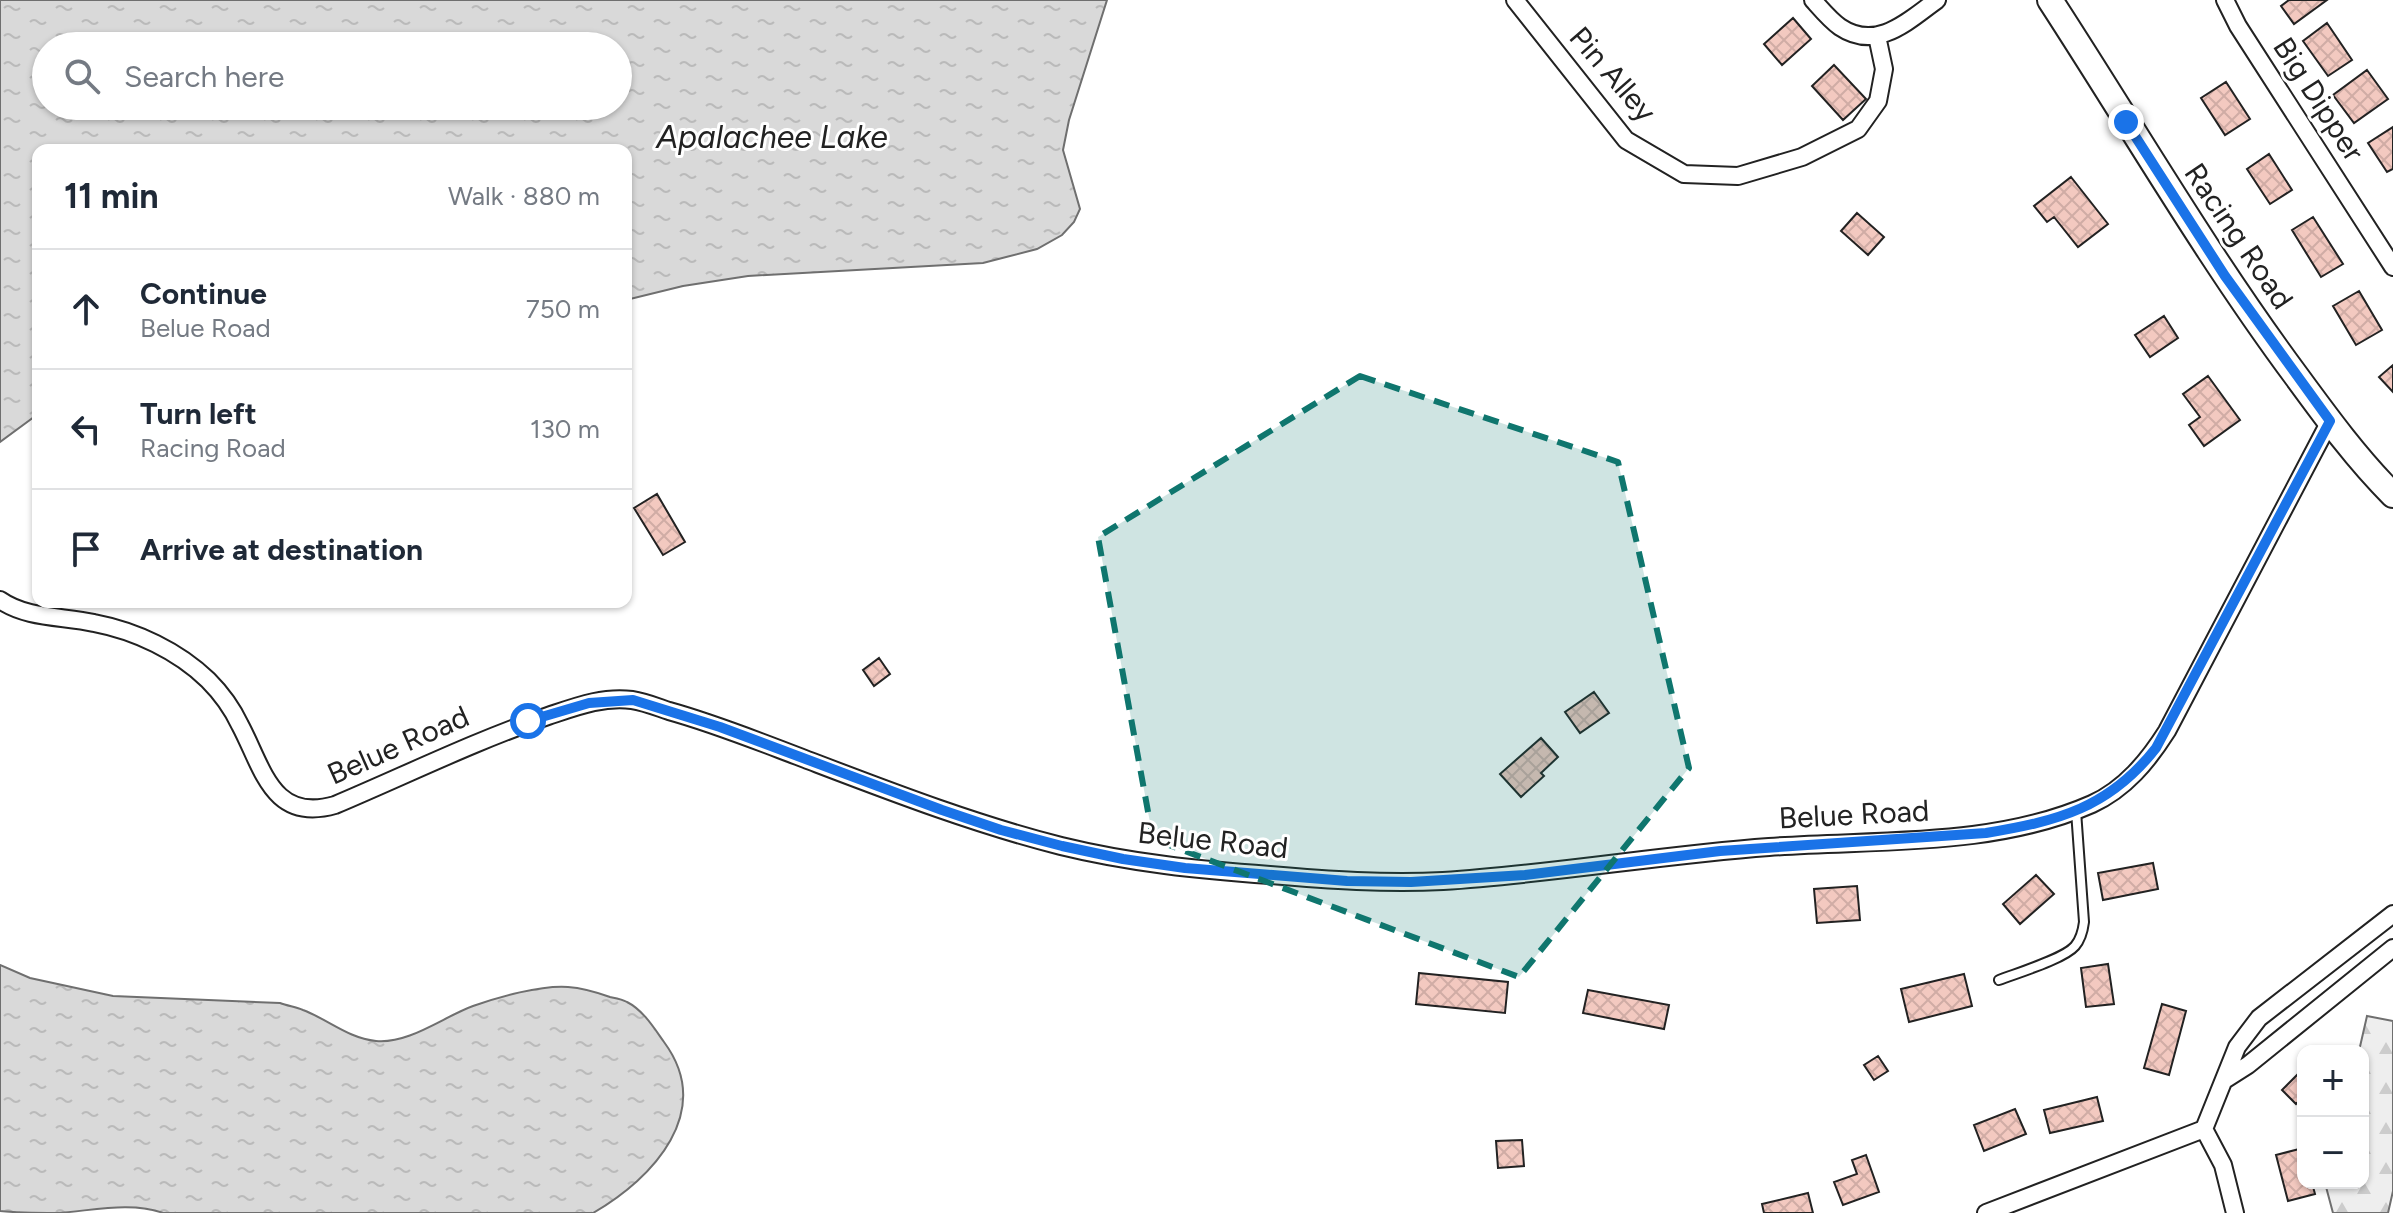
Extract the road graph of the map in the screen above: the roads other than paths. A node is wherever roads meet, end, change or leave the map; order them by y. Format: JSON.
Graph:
{"nodes":[{"id":1,"x":1515,"y":0,"type":"edge"},
{"id":2,"x":1813,"y":0,"type":"edge"},
{"id":3,"x":1937,"y":0,"type":"edge"},
{"id":4,"x":2050,"y":0,"type":"edge"},
{"id":5,"x":2225,"y":0,"type":"edge"},
{"id":6,"x":1877,"y":36,"type":"junction"},
{"id":7,"x":2393,"y":267,"type":"edge"},
{"id":8,"x":2330,"y":421,"type":"junction"},
{"id":9,"x":2393,"y":495,"type":"edge"},
{"id":10,"x":0,"y":600,"type":"edge"},
{"id":11,"x":2076,"y":810,"type":"junction"},
{"id":12,"x":2393,"y":914,"type":"edge"},
{"id":13,"x":2393,"y":948,"type":"edge"},
{"id":14,"x":1999,"y":980,"type":"dead end"},
{"id":15,"x":2226,"y":1079,"type":"junction"},
{"id":16,"x":2204,"y":1129,"type":"junction"},
{"id":17,"x":1986,"y":1213,"type":"edge"},
{"id":18,"x":2235,"y":1213,"type":"edge"}],
"edges":[{"from":1,"to":6,"type":"street","name":"Pin Alley"},
{"from":2,"to":6,"type":"street"},
{"from":3,"to":6,"type":"street"},
{"from":4,"to":8,"type":"street","name":"Racing Road"},
{"from":5,"to":7,"type":"street","name":"Big Dipper"},
{"from":8,"to":9,"type":"street","name":"Racing Road"},
{"from":8,"to":11,"type":"street","name":"Belue Road"},
{"from":10,"to":11,"type":"street","name":"Belue Road"},
{"from":11,"to":14,"type":"lane"},
{"from":12,"to":15,"type":"street"},
{"from":13,"to":15,"type":"street"},
{"from":15,"to":16,"type":"street"},
{"from":16,"to":17,"type":"street"},
{"from":16,"to":18,"type":"street"}]}
